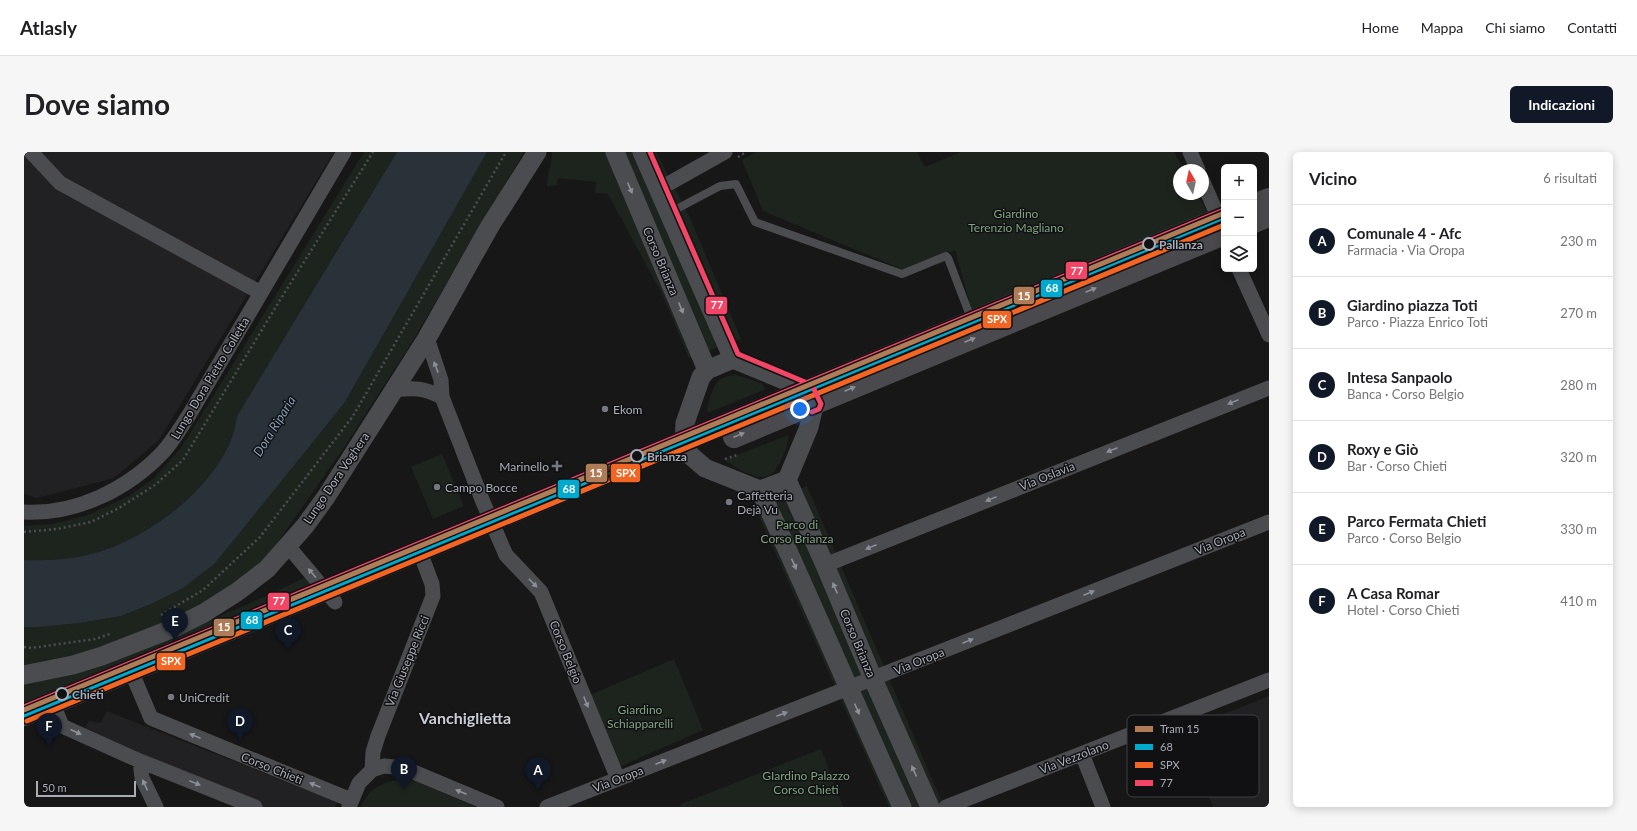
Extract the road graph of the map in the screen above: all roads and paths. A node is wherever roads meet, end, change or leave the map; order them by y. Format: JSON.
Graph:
{"nodes":[{"id":1,"x":31,"y":152,"type":"edge"},
{"id":2,"x":344,"y":152,"type":"edge"},
{"id":3,"x":506,"y":152,"type":"edge"},
{"id":4,"x":537,"y":152,"type":"edge"},
{"id":5,"x":615,"y":152,"type":"edge"},
{"id":6,"x":642,"y":152,"type":"edge"},
{"id":7,"x":725,"y":152,"type":"edge"},
{"id":8,"x":1190,"y":152,"type":"edge"},
{"id":9,"x":1195,"y":164,"type":"edge"},
{"id":10,"x":659,"y":189,"type":"junction"},
{"id":11,"x":1209,"y":196,"type":"edge"},
{"id":12,"x":1269,"y":199,"type":"edge"},
{"id":13,"x":1257,"y":204,"type":"edge"},
{"id":14,"x":669,"y":213,"type":"junction"},
{"id":15,"x":1269,"y":216,"type":"edge"},
{"id":16,"x":1257,"y":221,"type":"edge"},
{"id":17,"x":1221,"y":223,"type":"edge"},
{"id":18,"x":1221,"y":229,"type":"edge"},
{"id":19,"x":1221,"y":229,"type":"edge"},
{"id":20,"x":1240,"y":272,"type":"edge"},
{"id":21,"x":261,"y":293,"type":"junction"},
{"id":22,"x":972,"y":321,"type":"junction"},
{"id":23,"x":1269,"y":335,"type":"edge"},
{"id":24,"x":427,"y":338,"type":"junction"},
{"id":25,"x":733,"y":359,"type":"junction"},
{"id":26,"x":707,"y":370,"type":"junction"},
{"id":27,"x":1269,"y":388,"type":"edge"},
{"id":28,"x":392,"y":390,"type":"junction"},
{"id":29,"x":442,"y":397,"type":"junction"},
{"id":30,"x":811,"y":397,"type":"junction"},
{"id":31,"x":687,"y":449,"type":"junction"},
{"id":32,"x":787,"y":480,"type":"junction"},
{"id":33,"x":760,"y":490,"type":"junction"},
{"id":34,"x":24,"y":512,"type":"edge"},
{"id":35,"x":1269,"y":522,"type":"edge"},
{"id":36,"x":494,"y":528,"type":"junction"},
{"id":37,"x":288,"y":546,"type":"junction"},
{"id":38,"x":422,"y":558,"type":"junction"},
{"id":39,"x":825,"y":565,"type":"junction"},
{"id":40,"x":330,"y":596,"type":"junction"},
{"id":41,"x":160,"y":615,"type":"dead end"},
{"id":42,"x":117,"y":632,"type":"dead end"},
{"id":43,"x":24,"y":647,"type":"edge"},
{"id":44,"x":24,"y":675,"type":"edge"},
{"id":45,"x":134,"y":677,"type":"junction"},
{"id":46,"x":873,"y":679,"type":"junction"},
{"id":47,"x":1269,"y":680,"type":"edge"},
{"id":48,"x":848,"y":689,"type":"junction"},
{"id":49,"x":56,"y":710,"type":"junction"},
{"id":50,"x":24,"y":715,"type":"edge"},
{"id":51,"x":1181,"y":715,"type":"edge"},
{"id":52,"x":24,"y":731,"type":"edge"},
{"id":53,"x":1127,"y":736,"type":"edge"},
{"id":54,"x":1082,"y":754,"type":"junction"},
{"id":55,"x":140,"y":761,"type":"junction"},
{"id":56,"x":372,"y":770,"type":"junction"},
{"id":57,"x":618,"y":779,"type":"junction"},
{"id":58,"x":350,"y":804,"type":"edge"},
{"id":59,"x":156,"y":807,"type":"edge"},
{"id":60,"x":255,"y":807,"type":"edge"},
{"id":61,"x":497,"y":807,"type":"edge"},
{"id":62,"x":547,"y":807,"type":"edge"},
{"id":63,"x":902,"y":807,"type":"edge"},
{"id":64,"x":930,"y":807,"type":"edge"},
{"id":65,"x":946,"y":807,"type":"edge"},
{"id":66,"x":1103,"y":807,"type":"edge"}],
"edges":[{"from":1,"to":21,"type":"street"},
{"from":2,"to":21,"type":"street","name":"Lungo Dora Pietro Colletta"},
{"from":3,"to":41,"type":"path"},
{"from":4,"to":24,"type":"street","name":"Lungo Dora Voghera"},
{"from":5,"to":26,"type":"street","name":"Corso Brianza","one_way":true},
{"from":6,"to":10,"type":"street"},
{"from":7,"to":10,"type":"street"},
{"from":8,"to":9,"type":"street"},
{"from":10,"to":14,"type":"street"},
{"from":11,"to":17,"type":"street"},
{"from":12,"to":13,"type":"main road"},
{"from":14,"to":22,"type":"lane"},
{"from":14,"to":25,"type":"street"},
{"from":15,"to":16,"type":"main road"},
{"from":18,"to":22,"type":"main road"},
{"from":30,"to":19,"type":"main road","one_way":true},
{"from":20,"to":23,"type":"street"},
{"from":21,"to":34,"type":"street","name":"Lungo Dora Pietro Colletta"},
{"from":22,"to":30,"type":"main road"},
{"from":24,"to":28,"type":"street","name":"Lungo Dora Voghera"},
{"from":29,"to":24,"type":"street","name":"Corso Belgio","one_way":true},
{"from":25,"to":26,"type":"street"},
{"from":25,"to":30,"type":"street"},
{"from":26,"to":31,"type":"street"},
{"from":27,"to":39,"type":"street","name":"Via Oslavia","one_way":true},
{"from":28,"to":29,"type":"street"},
{"from":28,"to":37,"type":"street","name":"Lungo Dora Voghera"},
{"from":29,"to":36,"type":"street","name":"Corso Belgio"},
{"from":30,"to":31,"type":"main road"},
{"from":30,"to":32,"type":"street"},
{"from":31,"to":33,"type":"street"},
{"from":31,"to":36,"type":"main road"},
{"from":32,"to":33,"type":"street"},
{"from":32,"to":39,"type":"street","name":"Corso Brianza"},
{"from":33,"to":48,"type":"street","one_way":true},
{"from":46,"to":35,"type":"street","name":"Via Oropa","one_way":true},
{"from":36,"to":38,"type":"main road"},
{"from":36,"to":57,"type":"street","name":"Corso Belgio","one_way":true},
{"from":40,"to":37,"type":"street","one_way":true},
{"from":37,"to":44,"type":"street","name":"Lungo Dora Voghera"},
{"from":38,"to":40,"type":"main road"},
{"from":38,"to":56,"type":"street","name":"Via Giuseppe Ricci"},
{"from":46,"to":39,"type":"street","name":"Corso Brianza","one_way":true},
{"from":40,"to":45,"type":"main road"},
{"from":42,"to":43,"type":"path"},
{"from":45,"to":49,"type":"main road"},
{"from":58,"to":45,"type":"street","name":"Corso Chieti","one_way":true},
{"from":46,"to":48,"type":"street","name":"Via Oropa"},
{"from":64,"to":46,"type":"street","name":"Corso Brianza","one_way":true},
{"from":47,"to":51,"type":"street","name":"Via Vezzolano"},
{"from":57,"to":48,"type":"street","name":"Via Oropa","one_way":true},
{"from":48,"to":63,"type":"street","one_way":true},
{"from":49,"to":50,"type":"main road"},
{"from":49,"to":52,"type":"main road"},
{"from":49,"to":55,"type":"street","one_way":true},
{"from":53,"to":54,"type":"street","name":"Via Vezzolano"},
{"from":54,"to":65,"type":"street","name":"Via Vezzolano"},
{"from":54,"to":66,"type":"street"},
{"from":59,"to":55,"type":"street","one_way":true},
{"from":55,"to":60,"type":"street","one_way":true},
{"from":56,"to":58,"type":"street"},
{"from":61,"to":56,"type":"street","one_way":true},
{"from":57,"to":62,"type":"street","name":"Via Oropa"}]}
